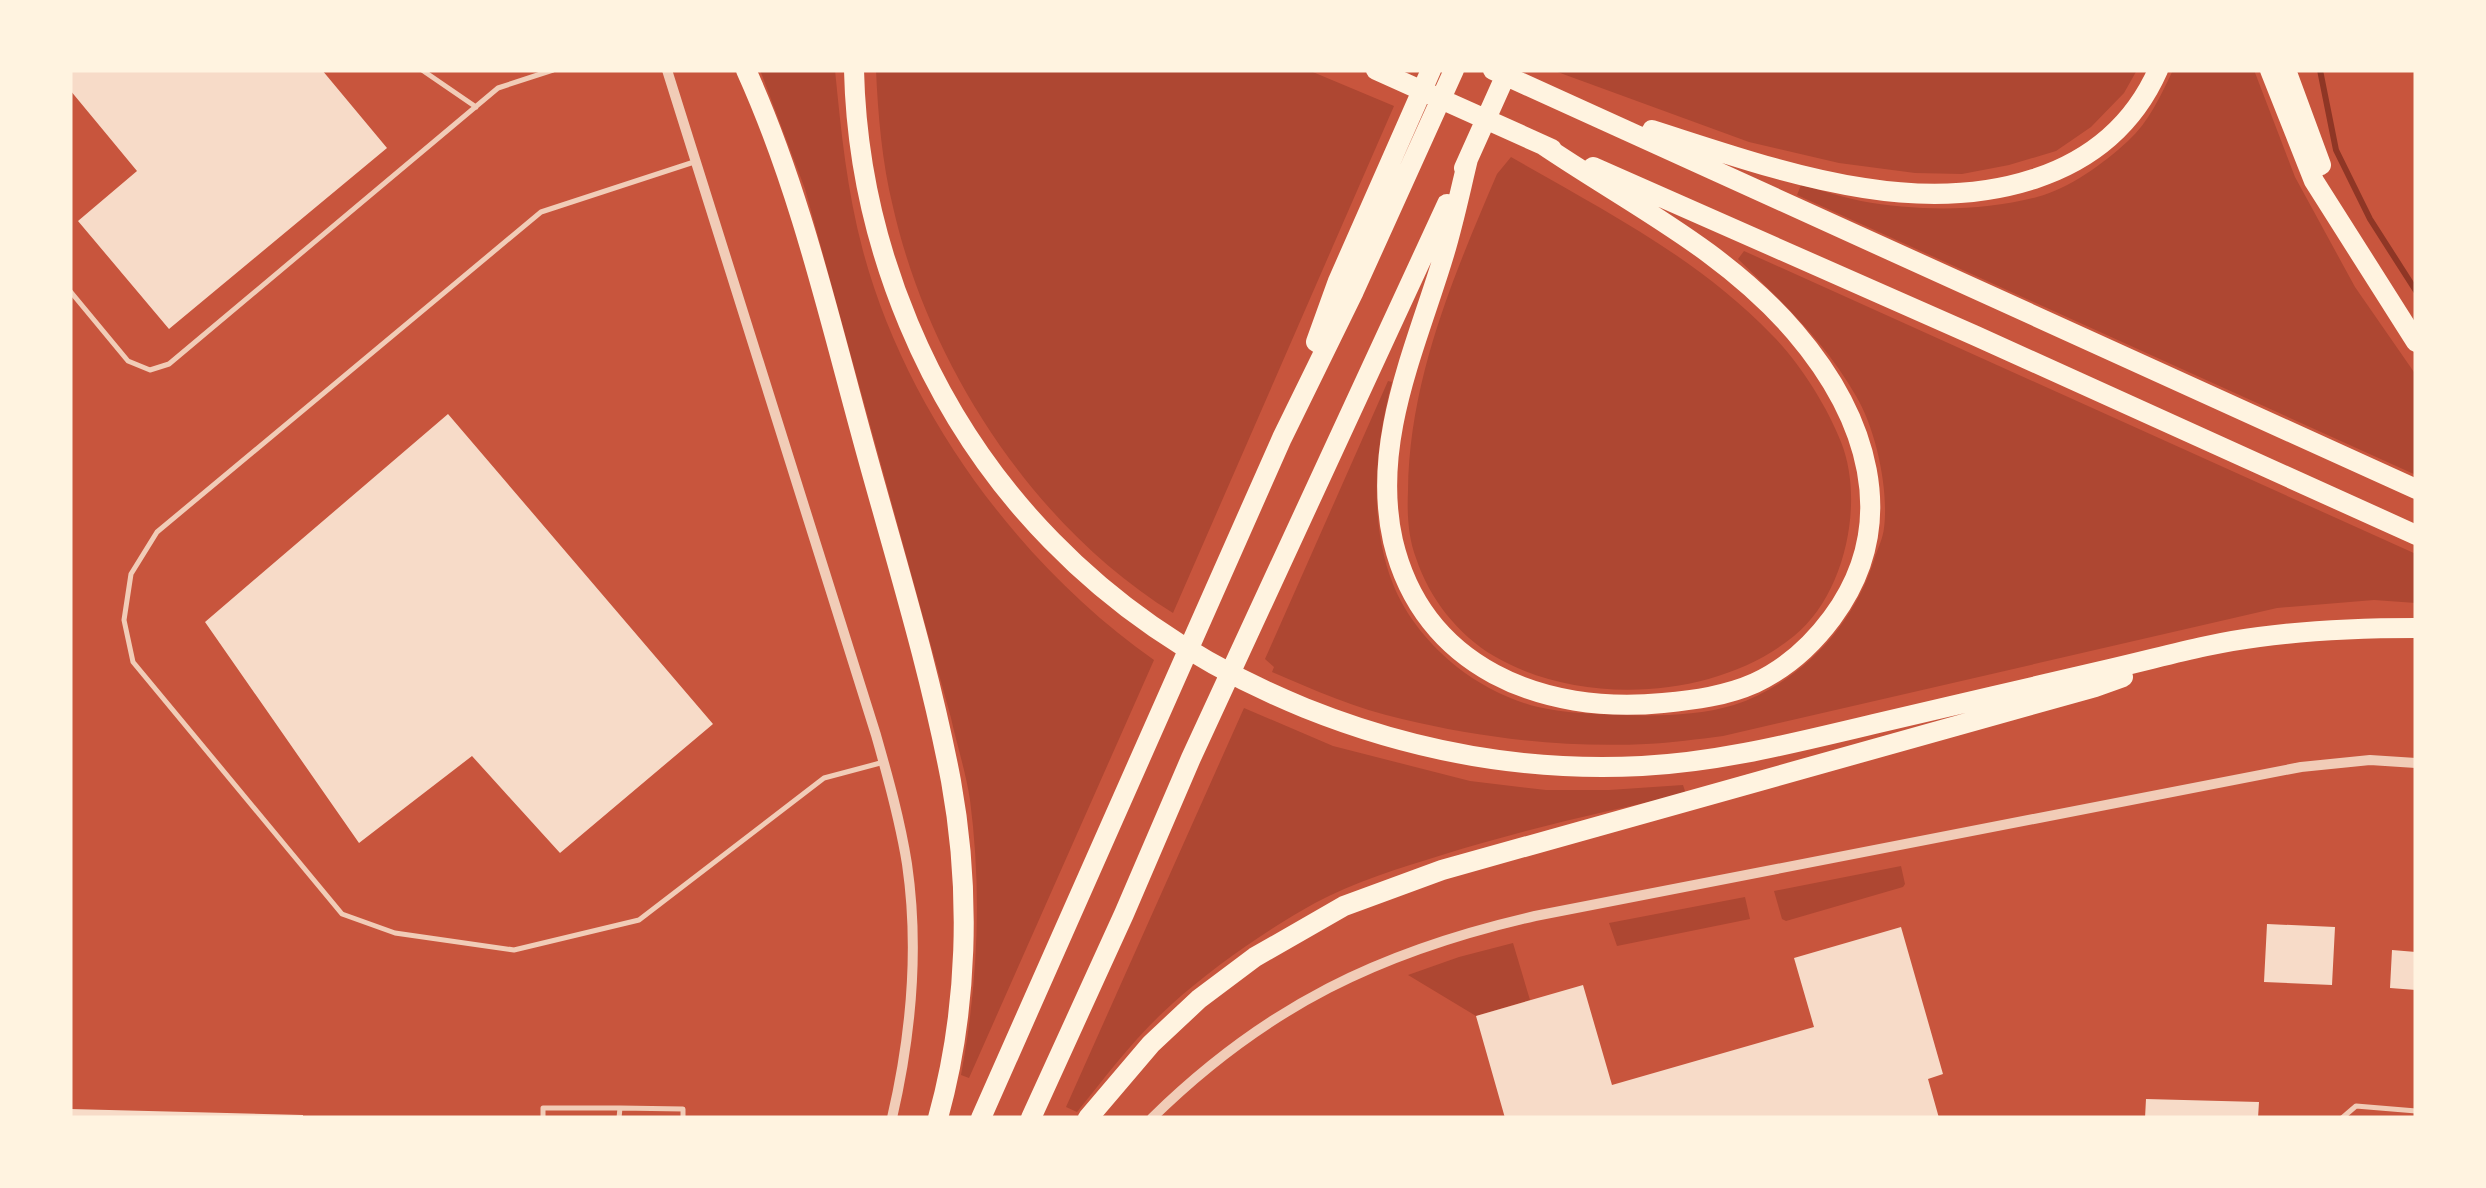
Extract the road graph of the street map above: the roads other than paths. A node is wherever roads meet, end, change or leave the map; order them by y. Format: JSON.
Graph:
{"nodes":[{"id":1,"x":422,"y":70,"type":"edge"},
{"id":2,"x":553,"y":70,"type":"edge"},
{"id":3,"x":667,"y":70,"type":"edge"},
{"id":4,"x":746,"y":70,"type":"edge"},
{"id":5,"x":854,"y":70,"type":"edge"},
{"id":6,"x":1376,"y":70,"type":"edge"},
{"id":7,"x":1431,"y":70,"type":"edge"},
{"id":8,"x":1454,"y":70,"type":"edge"},
{"id":9,"x":1493,"y":70,"type":"edge"},
{"id":10,"x":1508,"y":70,"type":"edge"},
{"id":11,"x":2158,"y":70,"type":"edge"},
{"id":12,"x":2270,"y":70,"type":"edge"},
{"id":13,"x":2286,"y":70,"type":"edge"},
{"id":14,"x":1559,"y":100,"type":"junction"},
{"id":15,"x":476,"y":107,"type":"junction"},
{"id":16,"x":1418,"y":124,"type":"junction"},
{"id":17,"x":1543,"y":145,"type":"junction"},
{"id":18,"x":1471,"y":152,"type":"junction"},
{"id":19,"x":697,"y":161,"type":"junction"},
{"id":20,"x":2360,"y":254,"type":"junction"},
{"id":21,"x":70,"y":292,"type":"edge"},
{"id":22,"x":2416,"y":342,"type":"edge"},
{"id":23,"x":2416,"y":489,"type":"edge"},
{"id":24,"x":2416,"y":535,"type":"edge"},
{"id":25,"x":2416,"y":628,"type":"edge"},
{"id":26,"x":2216,"y":644,"type":"junction"},
{"id":27,"x":884,"y":762,"type":"junction"},
{"id":28,"x":2416,"y":764,"type":"edge"},
{"id":29,"x":620,"y":1108,"type":"junction"},
{"id":30,"x":2416,"y":1111,"type":"edge"},
{"id":31,"x":543,"y":1118,"type":"edge"},
{"id":32,"x":619,"y":1118,"type":"edge"},
{"id":33,"x":682,"y":1118,"type":"edge"},
{"id":34,"x":892,"y":1118,"type":"edge"},
{"id":35,"x":938,"y":1118,"type":"edge"},
{"id":36,"x":981,"y":1118,"type":"edge"},
{"id":37,"x":1032,"y":1118,"type":"edge"},
{"id":38,"x":1088,"y":1118,"type":"edge"},
{"id":39,"x":1152,"y":1118,"type":"edge"},
{"id":40,"x":2342,"y":1118,"type":"edge"}],
"edges":[{"from":1,"to":15,"type":"lane"},
{"from":2,"to":15,"type":"lane"},
{"from":3,"to":19,"type":"street"},
{"from":4,"to":35,"type":"highway"},
{"from":5,"to":26,"type":"highway"},
{"from":6,"to":17,"type":"highway"},
{"from":7,"to":16,"type":"highway"},
{"from":8,"to":16,"type":"highway"},
{"from":9,"to":14,"type":"highway"},
{"from":10,"to":18,"type":"highway"},
{"from":11,"to":14,"type":"highway"},
{"from":12,"to":20,"type":"highway"},
{"from":13,"to":20,"type":"highway"},
{"from":14,"to":23,"type":"highway"},
{"from":15,"to":21,"type":"lane"},
{"from":16,"to":36,"type":"highway"},
{"from":17,"to":18,"type":"highway"},
{"from":17,"to":24,"type":"highway"},
{"from":18,"to":37,"type":"highway"},
{"from":19,"to":27,"type":"street"},
{"from":19,"to":27,"type":"lane"},
{"from":20,"to":22,"type":"highway"},
{"from":25,"to":26,"type":"highway"},
{"from":26,"to":38,"type":"highway"},
{"from":27,"to":34,"type":"street"},
{"from":28,"to":39,"type":"street"},
{"from":29,"to":31,"type":"lane"},
{"from":29,"to":32,"type":"lane"},
{"from":29,"to":33,"type":"lane"},
{"from":30,"to":40,"type":"lane"}]}
